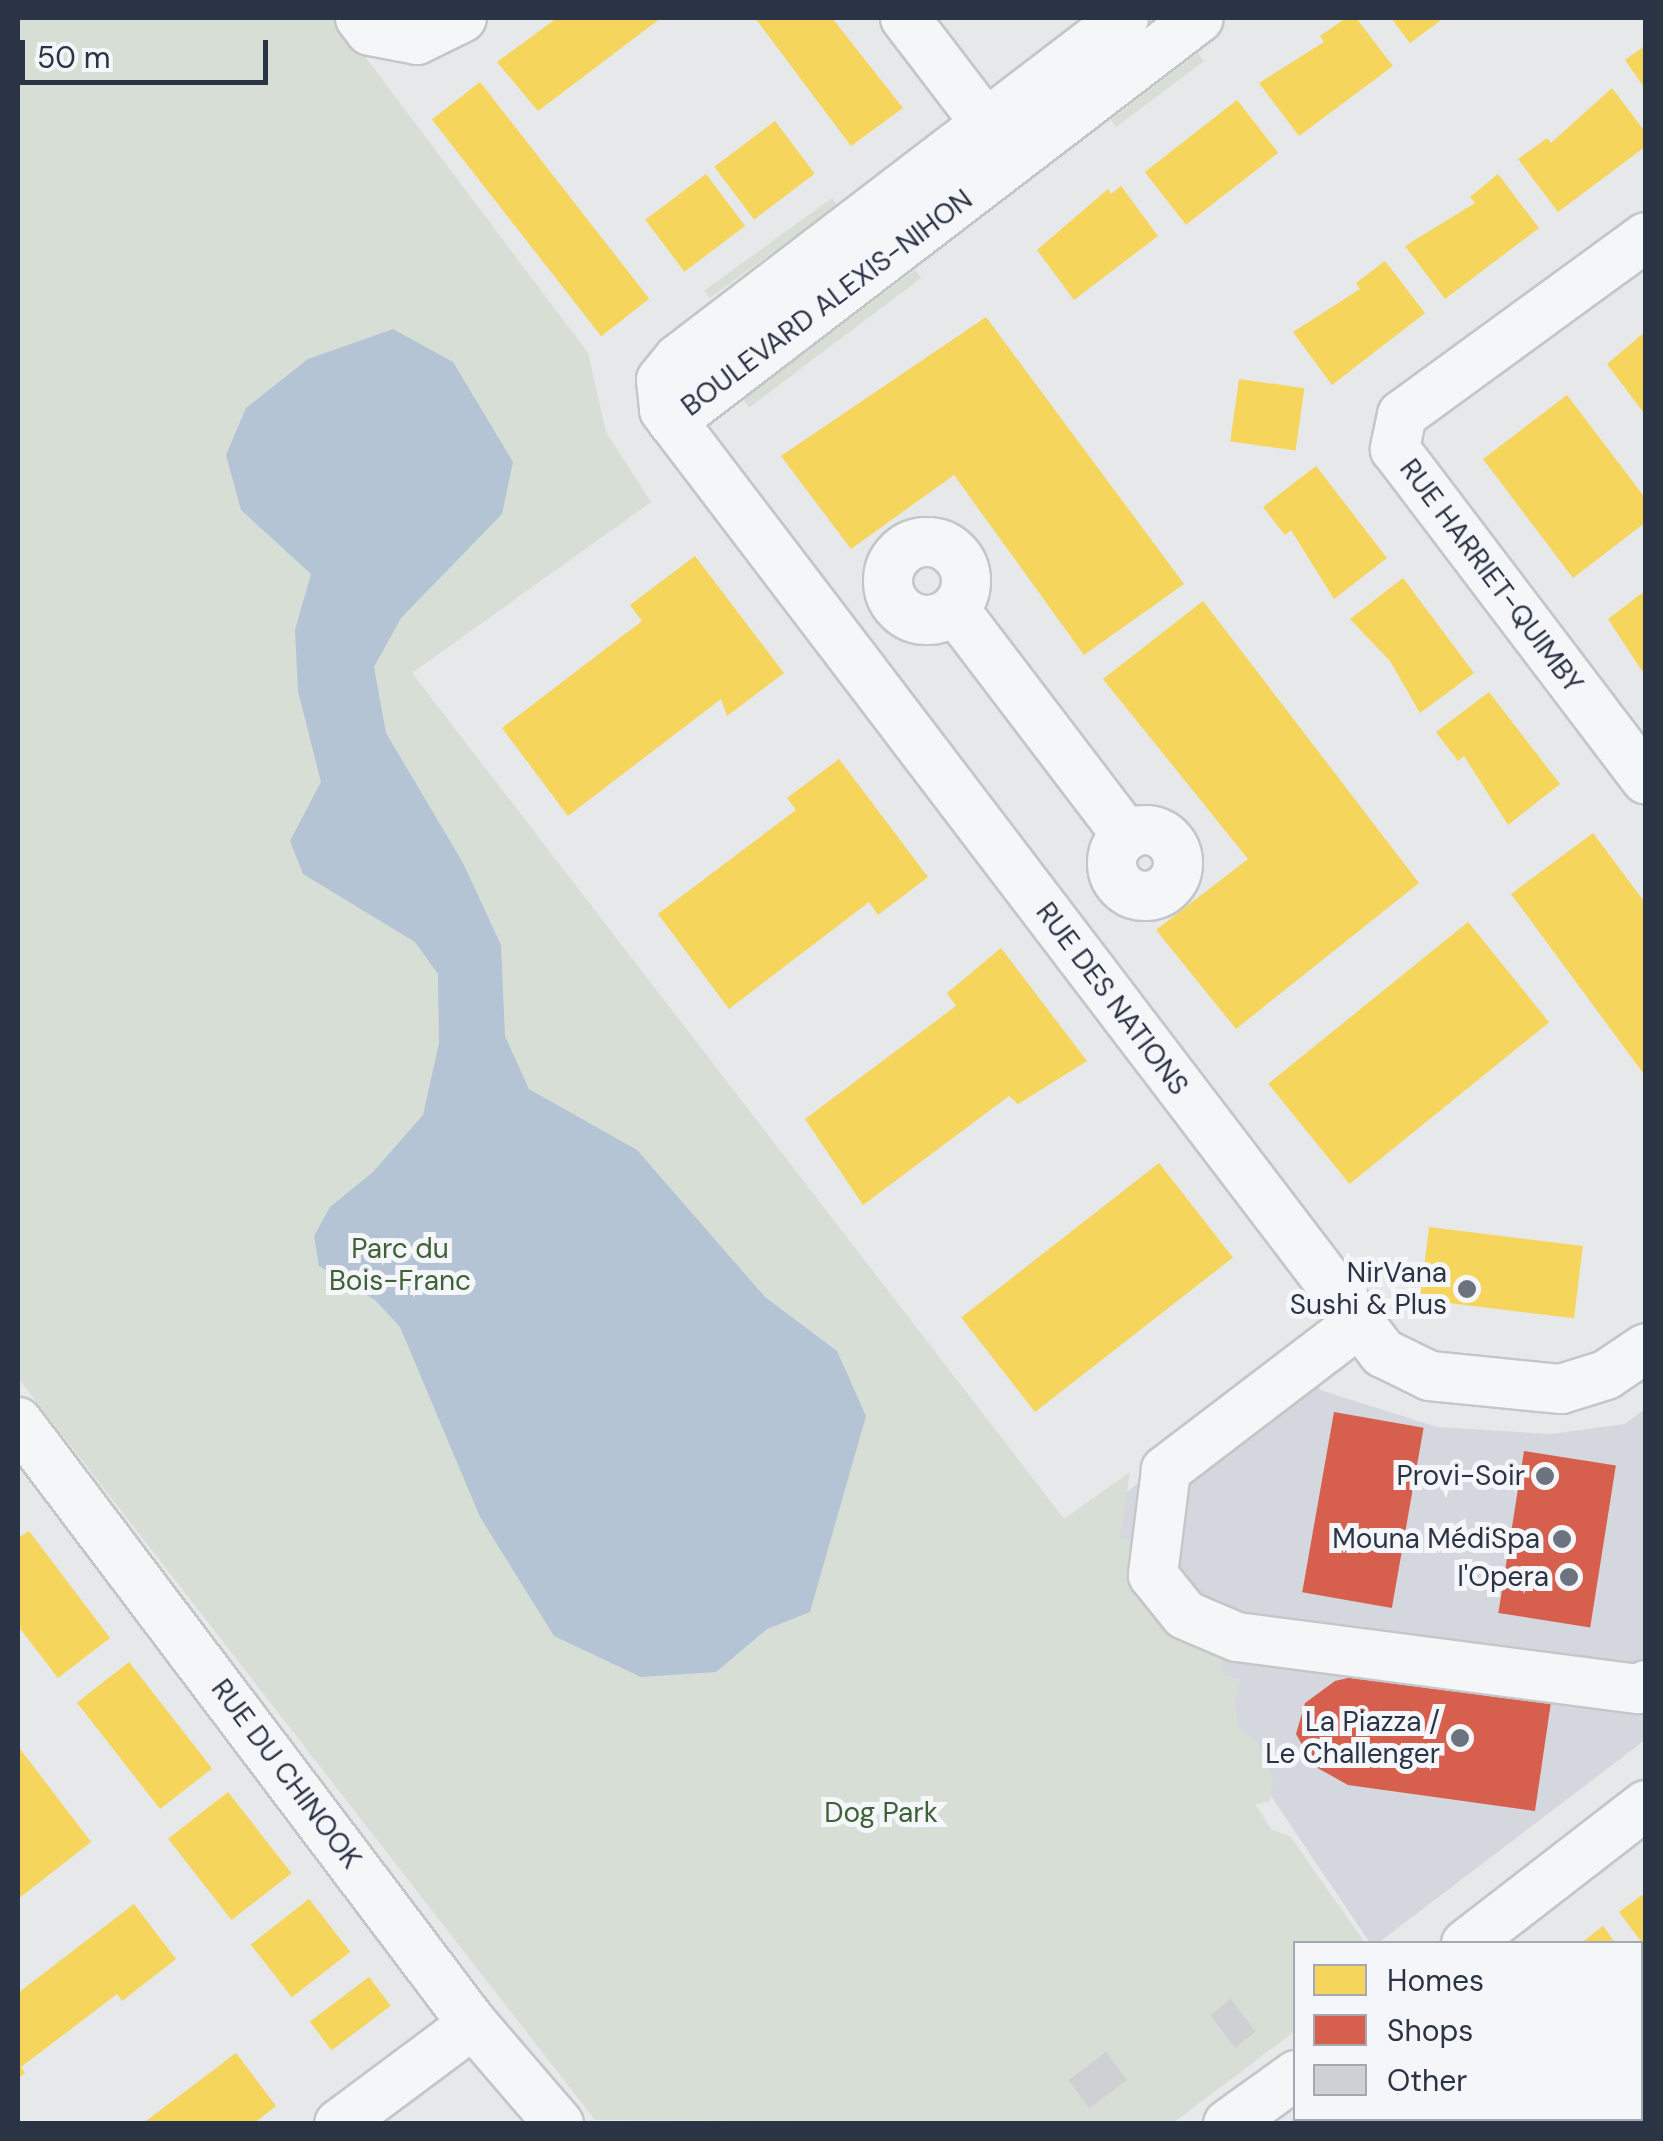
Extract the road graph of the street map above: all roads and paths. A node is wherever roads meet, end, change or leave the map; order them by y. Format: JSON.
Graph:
{"nodes":[{"id":1,"x":360,"y":18,"type":"edge"},
{"id":2,"x":462,"y":18,"type":"edge"},
{"id":3,"x":905,"y":18,"type":"edge"},
{"id":4,"x":1124,"y":18,"type":"edge"},
{"id":5,"x":1199,"y":18,"type":"edge"},
{"id":6,"x":1001,"y":142,"type":"junction"},
{"id":7,"x":1646,"y":237,"type":"edge"},
{"id":8,"x":672,"y":421,"type":"joint"},
{"id":9,"x":895,"y":604,"type":"junction"},
{"id":10,"x":955,"y":610,"type":"junction"},
{"id":11,"x":842,"y":645,"type":"junction"},
{"id":12,"x":1646,"y":780,"type":"edge"},
{"id":13,"x":1062,"y":934,"type":"junction"},
{"id":14,"x":1358,"y":1323,"type":"junction"},
{"id":15,"x":1639,"y":1366,"type":"edge"},
{"id":16,"x":18,"y":1422,"type":"edge"},
{"id":17,"x":1646,"y":1685,"type":"edge"},
{"id":18,"x":1646,"y":1805,"type":"edge"},
{"id":19,"x":1470,"y":1941,"type":"edge"},
{"id":20,"x":473,"y":2024,"type":"junction"},
{"id":21,"x":1293,"y":2077,"type":"edge"},
{"id":22,"x":339,"y":2124,"type":"edge"},
{"id":23,"x":559,"y":2124,"type":"edge"},
{"id":24,"x":1228,"y":2124,"type":"edge"}],
"edges":[{"from":1,"to":2,"type":"street"},
{"from":3,"to":6,"type":"street"},
{"from":4,"to":6,"type":"street","name":"BOULEVARD ALEXIS-NIHON"},
{"from":5,"to":6,"type":"street","name":"BOULEVARD ALEXIS-NIHON"},
{"from":6,"to":8,"type":"street","name":"BOULEVARD ALEXIS-NIHON"},
{"from":7,"to":12,"type":"street","name":"RUE HARRIET-QUIMBY"},
{"from":8,"to":11,"type":"street","name":"RUE DES NATIONS"},
{"from":9,"to":10,"type":"street"},
{"from":9,"to":10,"type":"street"},
{"from":9,"to":11,"type":"street"},
{"from":10,"to":13,"type":"street"},
{"from":11,"to":13,"type":"street","name":"RUE DES NATIONS"},
{"from":13,"to":14,"type":"street","name":"RUE DES NATIONS"},
{"from":14,"to":15,"type":"street","name":"RUE DES NATIONS"},
{"from":14,"to":17,"type":"street"},
{"from":16,"to":20,"type":"street","name":"RUE DU CHINOOK"},
{"from":18,"to":19,"type":"street"},
{"from":20,"to":22,"type":"street"},
{"from":20,"to":23,"type":"street","name":"RUE DU CHINOOK"},
{"from":21,"to":24,"type":"street"}]}
